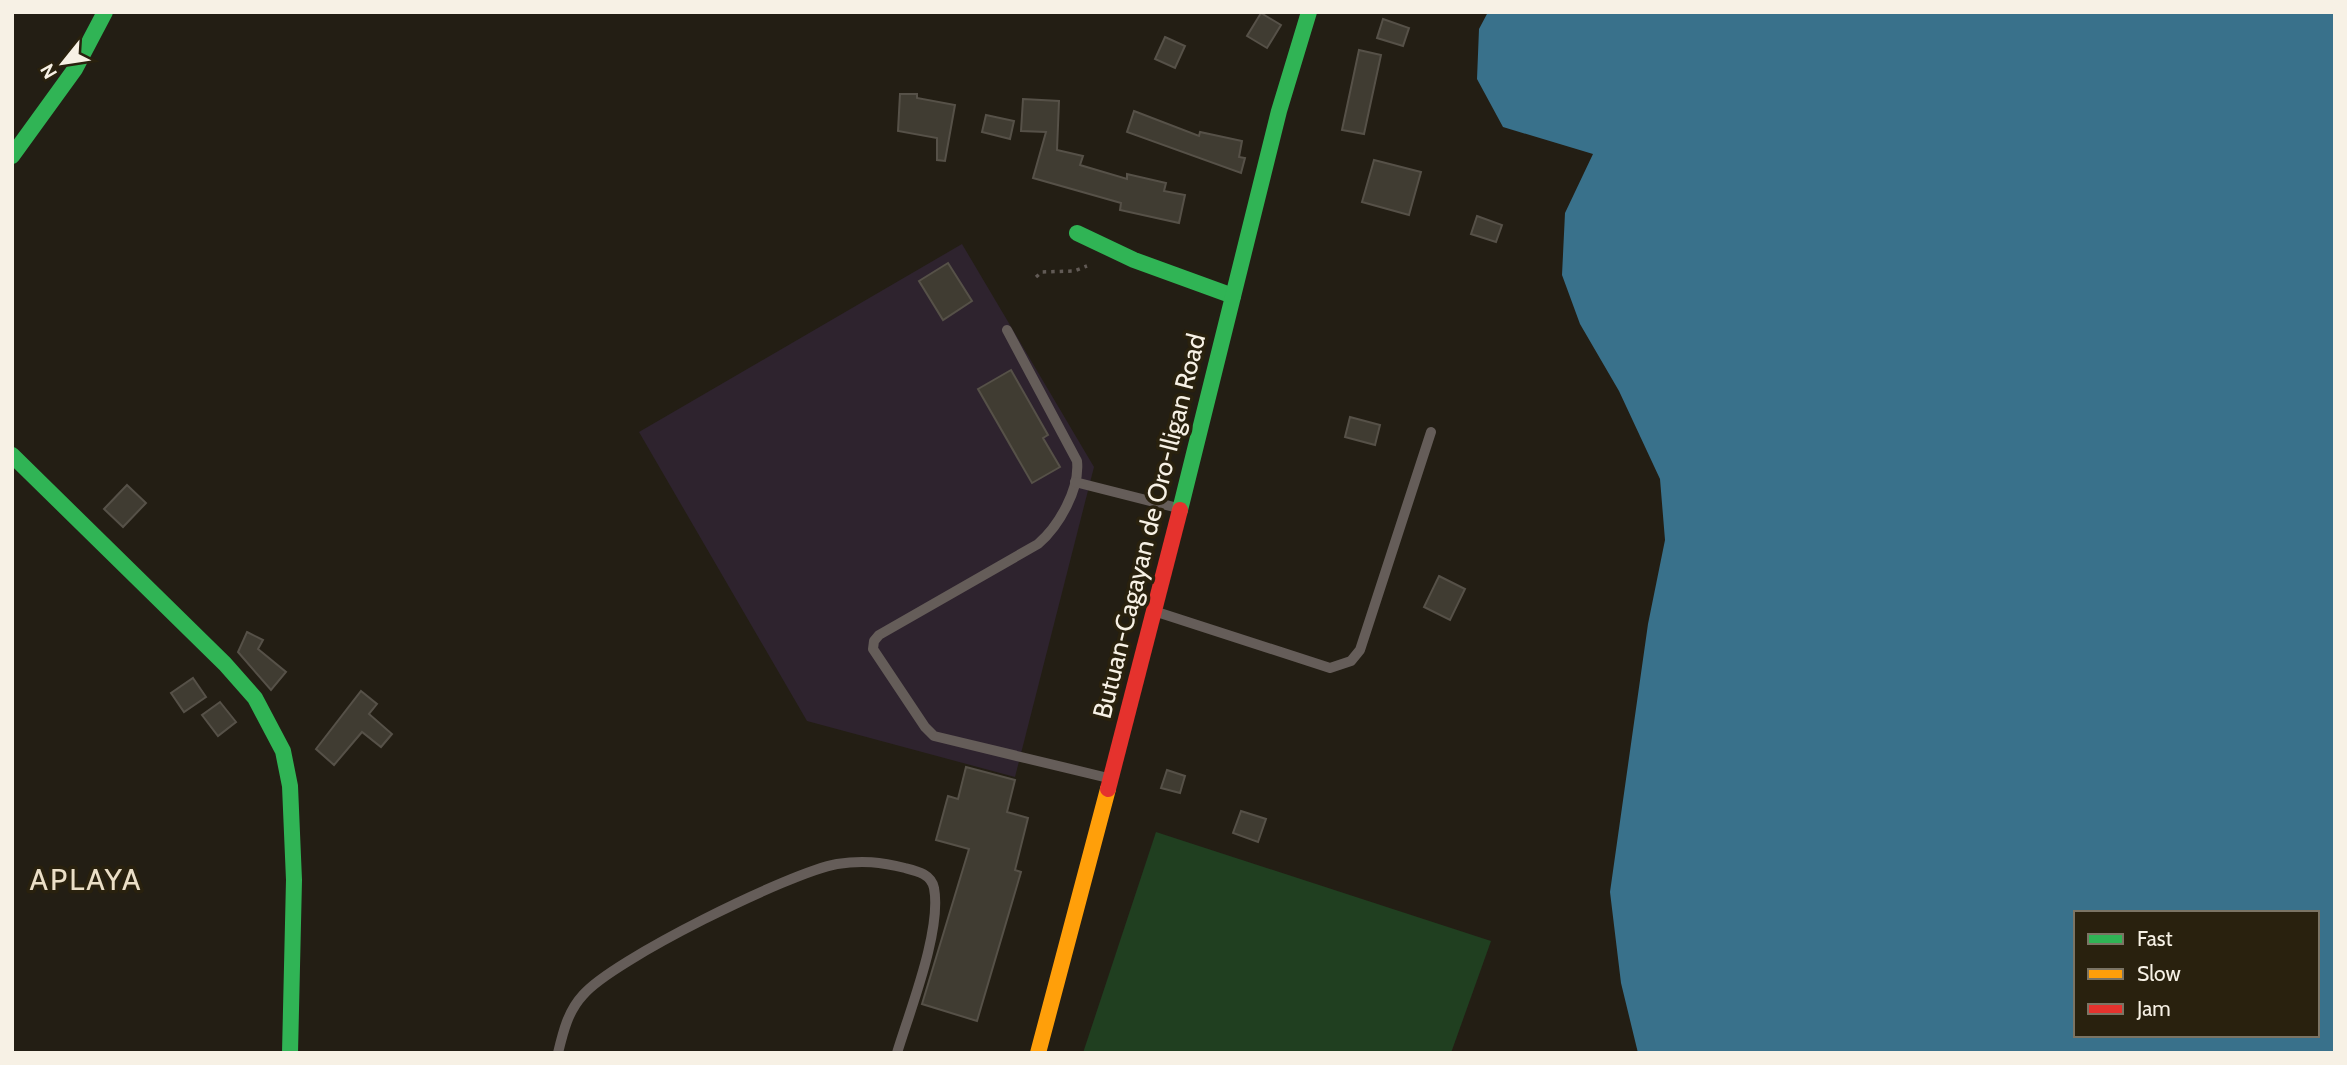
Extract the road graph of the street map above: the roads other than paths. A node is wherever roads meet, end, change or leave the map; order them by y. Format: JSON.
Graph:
{"nodes":[{"id":1,"x":105,"y":12,"type":"edge"},
{"id":2,"x":1309,"y":12,"type":"edge"},
{"id":3,"x":12,"y":156,"type":"edge"},
{"id":4,"x":1077,"y":233,"type":"dead end"},
{"id":5,"x":1233,"y":296,"type":"junction"},
{"id":6,"x":1007,"y":330,"type":"dead end"},
{"id":7,"x":1431,"y":432,"type":"dead end"},
{"id":8,"x":12,"y":455,"type":"edge"},
{"id":9,"x":1075,"y":482,"type":"junction"},
{"id":10,"x":1180,"y":508,"type":"junction"},
{"id":11,"x":1154,"y":611,"type":"junction"},
{"id":12,"x":1110,"y":779,"type":"junction"},
{"id":13,"x":290,"y":1053,"type":"edge"},
{"id":14,"x":558,"y":1053,"type":"edge"},
{"id":15,"x":897,"y":1053,"type":"edge"},
{"id":16,"x":1038,"y":1053,"type":"edge"}],
"edges":[{"from":1,"to":3,"type":"main road"},
{"from":2,"to":5,"type":"main road","name":"Butuan-Cagayan de Oro-Iligan Road"},
{"from":4,"to":5,"type":"main road"},
{"from":5,"to":10,"type":"main road","name":"Butuan-Cagayan de Oro-Iligan Road"},
{"from":6,"to":9,"type":"lane"},
{"from":7,"to":11,"type":"lane"},
{"from":8,"to":13,"type":"main road"},
{"from":9,"to":10,"type":"lane"},
{"from":9,"to":12,"type":"lane"},
{"from":10,"to":11,"type":"main road","name":"Butuan-Cagayan de Oro-Iligan Road"},
{"from":11,"to":12,"type":"main road","name":"Butuan-Cagayan de Oro-Iligan Road"},
{"from":12,"to":16,"type":"main road","name":"Butuan-Cagayan de Oro-Iligan Road"},
{"from":14,"to":15,"type":"lane"}]}
